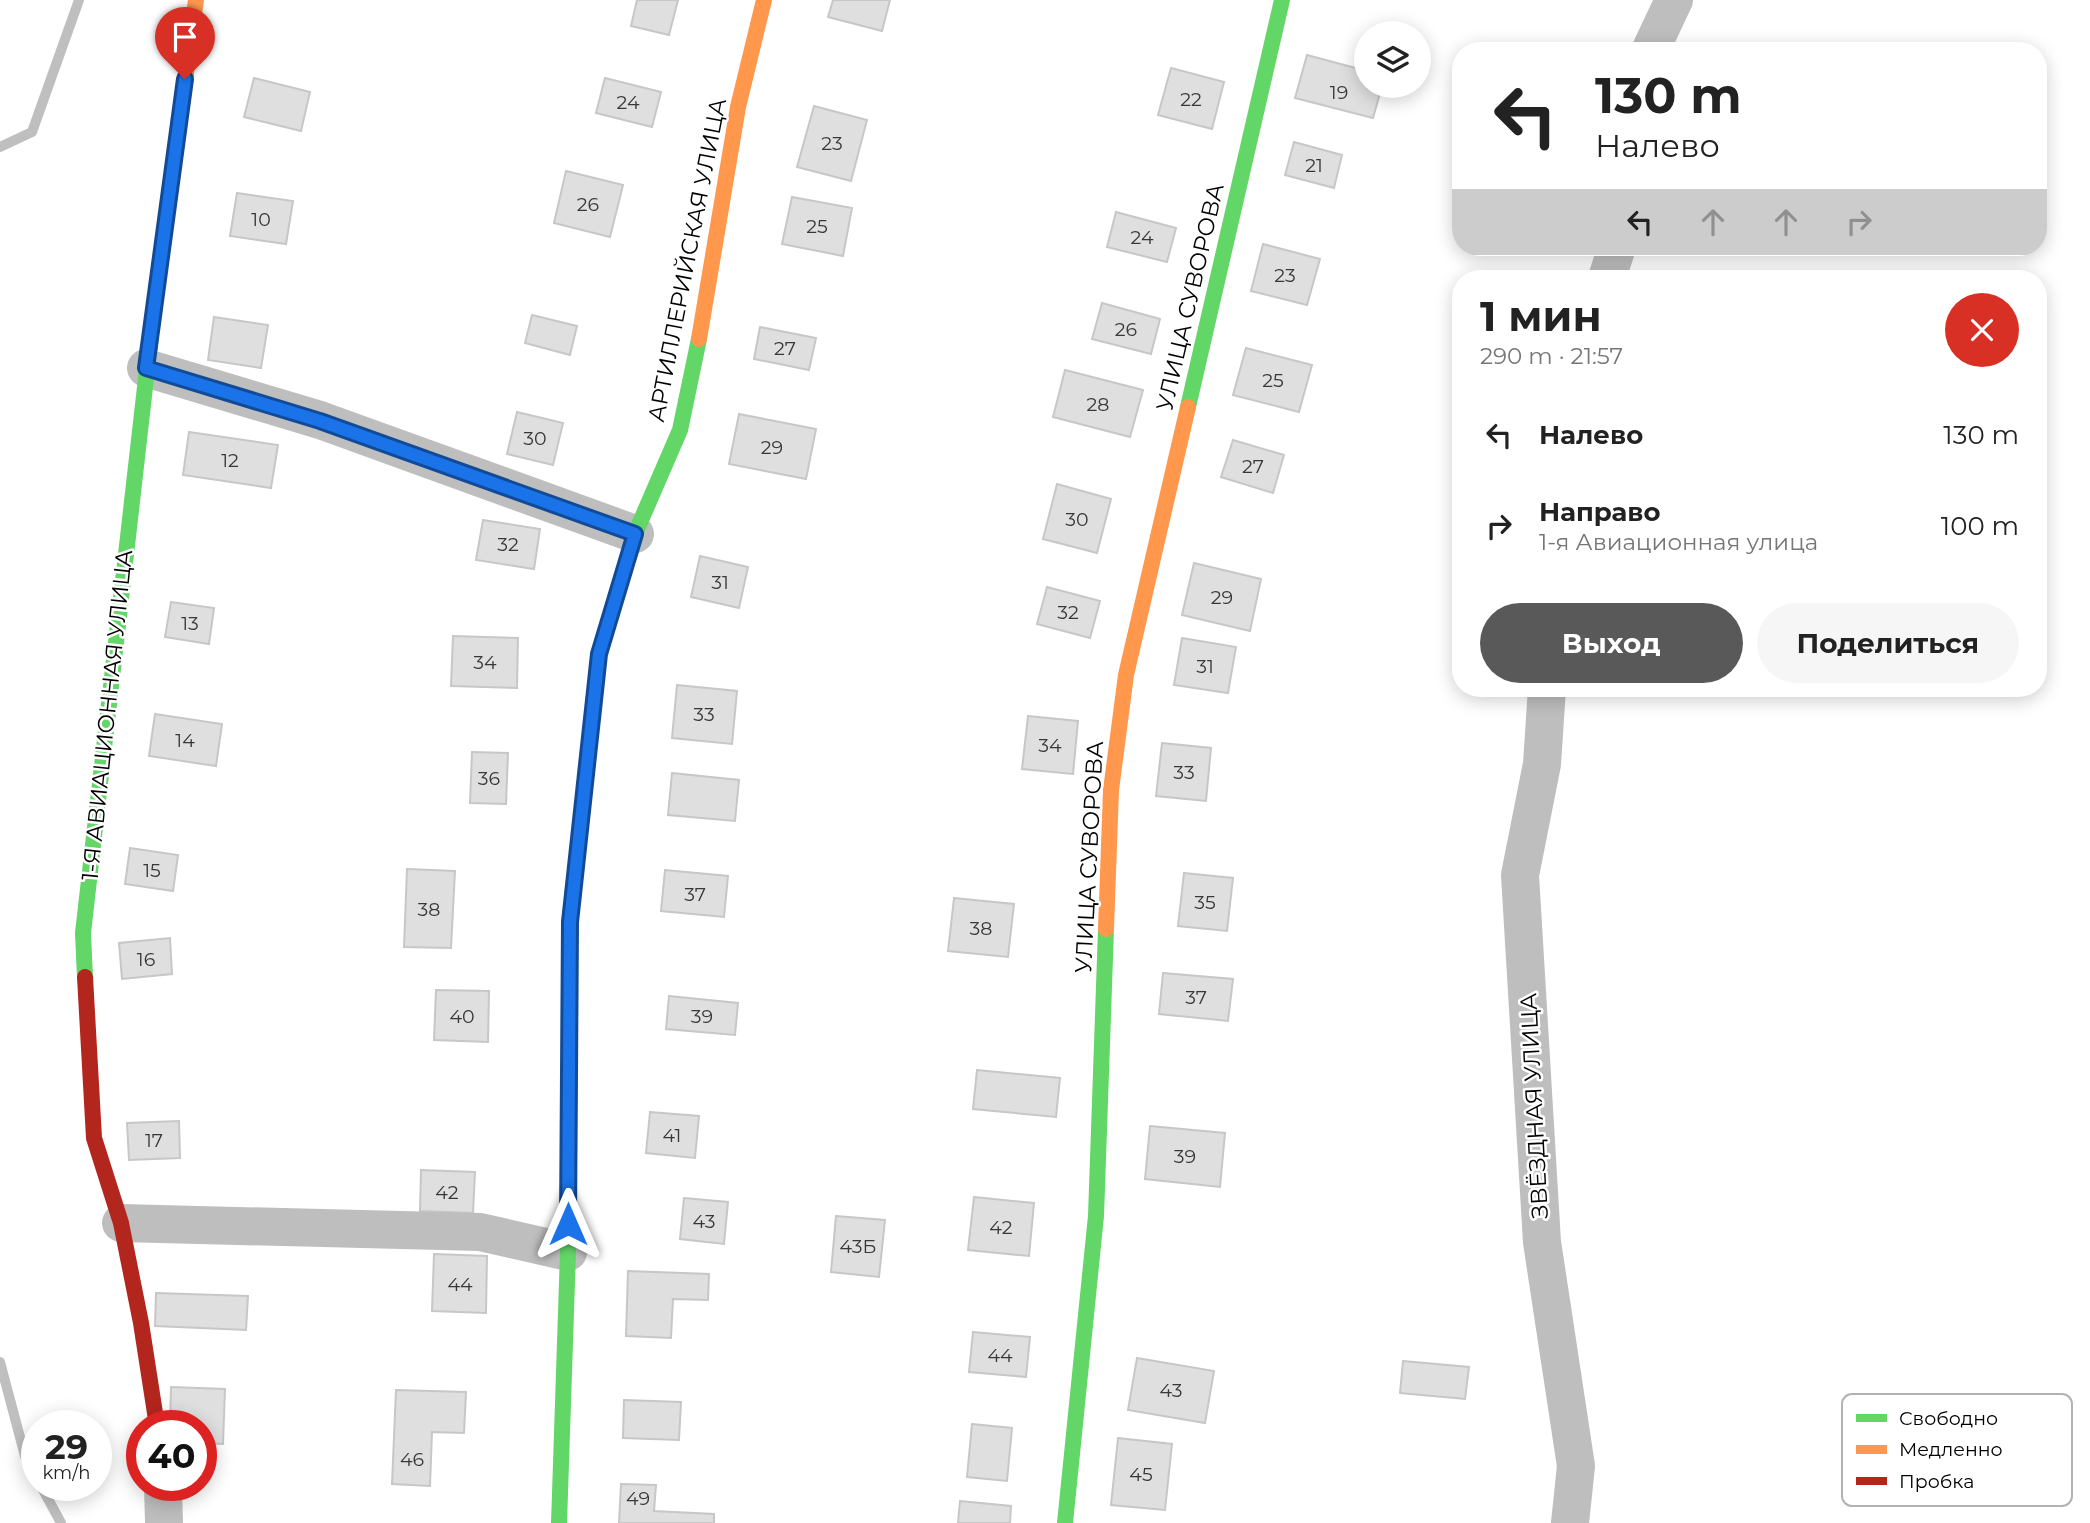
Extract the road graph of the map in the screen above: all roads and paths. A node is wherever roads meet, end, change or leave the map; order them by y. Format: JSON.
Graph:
{"nodes":[{"id":1,"x":196,"y":0,"type":"edge"},
{"id":2,"x":764,"y":0,"type":"edge"},
{"id":3,"x":1282,"y":0,"type":"edge"},
{"id":4,"x":1667,"y":2,"type":"edge"},
{"id":5,"x":1653,"y":42,"type":"edge"},
{"id":6,"x":146,"y":368,"type":"junction"},
{"id":7,"x":635,"y":534,"type":"junction"},
{"id":8,"x":1546,"y":697,"type":"edge"},
{"id":9,"x":121,"y":1223,"type":"junction"},
{"id":10,"x":568,"y":1252,"type":"junction"},
{"id":11,"x":155,"y":1410,"type":"edge"},
{"id":12,"x":163,"y":1501,"type":"edge"},
{"id":13,"x":164,"y":1523,"type":"edge"},
{"id":14,"x":559,"y":1523,"type":"edge"},
{"id":15,"x":1065,"y":1523,"type":"edge"},
{"id":16,"x":1570,"y":1523,"type":"edge"}],
"edges":[{"from":1,"to":6,"type":"street","name":"1-Я АВИАЦИОННАЯ УЛИЦА"},
{"from":2,"to":7,"type":"street","name":"АРТИЛЛЕРИЙСКАЯ УЛИЦА"},
{"from":3,"to":15,"type":"street","name":"УЛИЦА СУВОРОВА"},
{"from":4,"to":5,"type":"street"},
{"from":6,"to":7,"type":"street"},
{"from":6,"to":9,"type":"street","name":"1-Я АВИАЦИОННАЯ УЛИЦА"},
{"from":7,"to":10,"type":"street","name":"АРТИЛЛЕРИЙСКАЯ УЛИЦА"},
{"from":8,"to":16,"type":"street","name":"ЗВЁЗДНАЯ УЛИЦА"},
{"from":9,"to":10,"type":"street"},
{"from":9,"to":11,"type":"street","name":"1-Я АВИАЦИОННАЯ УЛИЦА"},
{"from":10,"to":14,"type":"street","name":"АРТИЛЛЕРИЙСКАЯ УЛИЦА"},
{"from":12,"to":13,"type":"street"}]}
